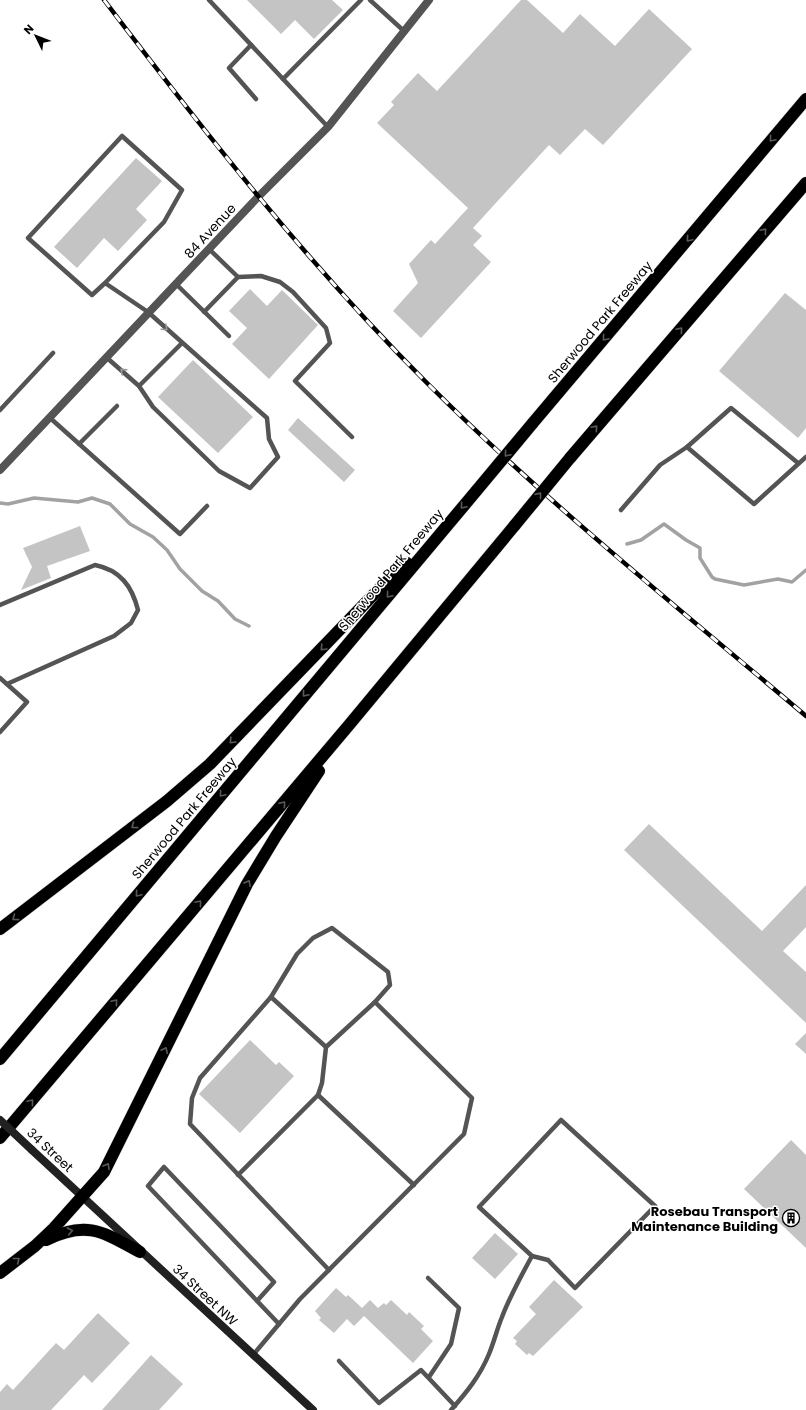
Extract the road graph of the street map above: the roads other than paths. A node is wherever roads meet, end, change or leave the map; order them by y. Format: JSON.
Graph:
{"nodes":[{"id":1,"x":209,"y":0,"type":"edge"},
{"id":2,"x":361,"y":0,"type":"edge"},
{"id":3,"x":370,"y":0,"type":"edge"},
{"id":4,"x":429,"y":0,"type":"edge"},
{"id":5,"x":405,"y":32,"type":"junction"},
{"id":6,"x":251,"y":45,"type":"junction"},
{"id":7,"x":283,"y":79,"type":"junction"},
{"id":8,"x":806,"y":98,"type":"edge"},
{"id":9,"x":256,"y":99,"type":"dead end"},
{"id":10,"x":328,"y":127,"type":"junction"},
{"id":11,"x":806,"y":183,"type":"edge"},
{"id":12,"x":209,"y":249,"type":"junction"},
{"id":13,"x":238,"y":277,"type":"junction"},
{"id":14,"x":105,"y":283,"type":"junction"},
{"id":15,"x":176,"y":284,"type":"junction"},
{"id":16,"x":148,"y":312,"type":"junction"},
{"id":17,"x":204,"y":312,"type":"junction"},
{"id":18,"x":229,"y":336,"type":"dead end"},
{"id":19,"x":182,"y":343,"type":"junction"},
{"id":20,"x":52,"y":353,"type":"dead end"},
{"id":21,"x":106,"y":357,"type":"junction"},
{"id":22,"x":140,"y":386,"type":"junction"},
{"id":23,"x":117,"y":406,"type":"dead end"},
{"id":24,"x":0,"y":410,"type":"edge"},
{"id":25,"x":49,"y":417,"type":"junction"},
{"id":26,"x":352,"y":437,"type":"dead end"},
{"id":27,"x":80,"y":444,"type":"junction"},
{"id":28,"x":687,"y":447,"type":"junction"},
{"id":29,"x":806,"y":457,"type":"edge"},
{"id":30,"x":798,"y":463,"type":"junction"},
{"id":31,"x":0,"y":470,"type":"edge"},
{"id":32,"x":208,"y":506,"type":"dead end"},
{"id":33,"x":621,"y":510,"type":"dead end"},
{"id":34,"x":450,"y":522,"type":"junction"},
{"id":35,"x":0,"y":604,"type":"edge"},
{"id":36,"x":0,"y":678,"type":"edge"},
{"id":37,"x":7,"y":684,"type":"junction"},
{"id":38,"x":349,"y":725,"type":"junction"},
{"id":39,"x":0,"y":732,"type":"edge"},
{"id":40,"x":0,"y":929,"type":"edge"},
{"id":41,"x":271,"y":997,"type":"junction"},
{"id":42,"x":375,"y":1002,"type":"junction"},
{"id":43,"x":326,"y":1047,"type":"junction"},
{"id":44,"x":0,"y":1059,"type":"edge"},
{"id":45,"x":318,"y":1095,"type":"junction"},
{"id":46,"x":0,"y":1120,"type":"edge"},
{"id":47,"x":3,"y":1135,"type":"edge"},
{"id":48,"x":238,"y":1175,"type":"junction"},
{"id":49,"x":414,"y":1185,"type":"junction"},
{"id":50,"x":83,"y":1197,"type":"junction"},
{"id":51,"x":35,"y":1246,"type":"junction"},
{"id":52,"x":140,"y":1252,"type":"junction"},
{"id":53,"x":532,"y":1256,"type":"junction"},
{"id":54,"x":329,"y":1270,"type":"junction"},
{"id":55,"x":0,"y":1273,"type":"edge"},
{"id":56,"x":428,"y":1278,"type":"dead end"},
{"id":57,"x":257,"y":1301,"type":"junction"},
{"id":58,"x":279,"y":1324,"type":"junction"},
{"id":59,"x":253,"y":1355,"type":"junction"},
{"id":60,"x":339,"y":1361,"type":"dead end"},
{"id":61,"x":429,"y":1377,"type":"junction"},
{"id":62,"x":455,"y":1406,"type":"junction"},
{"id":63,"x":313,"y":1410,"type":"edge"},
{"id":64,"x":451,"y":1410,"type":"edge"}],
"edges":[{"from":1,"to":6,"type":"lane"},
{"from":2,"to":7,"type":"lane"},
{"from":3,"to":5,"type":"lane"},
{"from":4,"to":5,"type":"street","name":"84 Avenue"},
{"from":5,"to":10,"type":"street","name":"84 Avenue"},
{"from":6,"to":7,"type":"lane"},
{"from":6,"to":9,"type":"lane"},
{"from":7,"to":10,"type":"lane"},
{"from":8,"to":34,"type":"highway","name":"Sherwood Park Freeway","one_way":true,"bridge":true},
{"from":10,"to":12,"type":"street","name":"84 Avenue"},
{"from":38,"to":11,"type":"highway","one_way":true,"bridge":true},
{"from":12,"to":13,"type":"lane"},
{"from":12,"to":15,"type":"street","name":"84 Avenue"},
{"from":13,"to":17,"type":"lane"},
{"from":13,"to":26,"type":"lane"},
{"from":14,"to":14,"type":"lane"},
{"from":14,"to":16,"type":"lane"},
{"from":15,"to":16,"type":"street","name":"84 Avenue"},
{"from":15,"to":17,"type":"lane"},
{"from":16,"to":19,"type":"lane","one_way":true},
{"from":16,"to":21,"type":"street","name":"84 Avenue"},
{"from":17,"to":18,"type":"lane"},
{"from":19,"to":22,"type":"lane"},
{"from":19,"to":22,"type":"lane"},
{"from":20,"to":24,"type":"lane"},
{"from":22,"to":21,"type":"lane","one_way":true},
{"from":21,"to":25,"type":"street","name":"84 Avenue"},
{"from":23,"to":27,"type":"lane"},
{"from":25,"to":27,"type":"lane"},
{"from":25,"to":31,"type":"street","name":"84 Avenue"},
{"from":27,"to":32,"type":"lane"},
{"from":28,"to":30,"type":"lane"},
{"from":28,"to":30,"type":"lane"},
{"from":28,"to":33,"type":"lane"},
{"from":29,"to":30,"type":"lane"},
{"from":34,"to":40,"type":"highway","one_way":true},
{"from":34,"to":44,"type":"highway","name":"Sherwood Park Freeway","one_way":true},
{"from":35,"to":37,"type":"lane"},
{"from":36,"to":37,"type":"lane"},
{"from":37,"to":39,"type":"lane"},
{"from":47,"to":38,"type":"highway","one_way":true},
{"from":50,"to":38,"type":"highway","one_way":true},
{"from":41,"to":42,"type":"lane"},
{"from":41,"to":43,"type":"lane"},
{"from":41,"to":48,"type":"lane"},
{"from":42,"to":43,"type":"lane"},
{"from":42,"to":49,"type":"lane"},
{"from":43,"to":45,"type":"lane"},
{"from":45,"to":48,"type":"lane"},
{"from":45,"to":49,"type":"lane"},
{"from":46,"to":50,"type":"main road","name":"34 Street","bridge":true},
{"from":48,"to":54,"type":"lane"},
{"from":49,"to":54,"type":"lane"},
{"from":50,"to":51,"type":"highway"},
{"from":50,"to":52,"type":"main road","name":"34 Street NW"},
{"from":51,"to":52,"type":"highway","one_way":true},
{"from":55,"to":51,"type":"highway","one_way":true},
{"from":52,"to":59,"type":"main road","name":"34 Street NW"},
{"from":53,"to":53,"type":"lane"},
{"from":53,"to":62,"type":"lane"},
{"from":54,"to":58,"type":"lane"},
{"from":56,"to":61,"type":"lane"},
{"from":57,"to":57,"type":"lane"},
{"from":57,"to":58,"type":"lane"},
{"from":58,"to":59,"type":"lane"},
{"from":59,"to":63,"type":"main road","name":"34 Street NW"},
{"from":60,"to":61,"type":"lane"},
{"from":61,"to":62,"type":"lane"},
{"from":62,"to":64,"type":"lane"}]}
